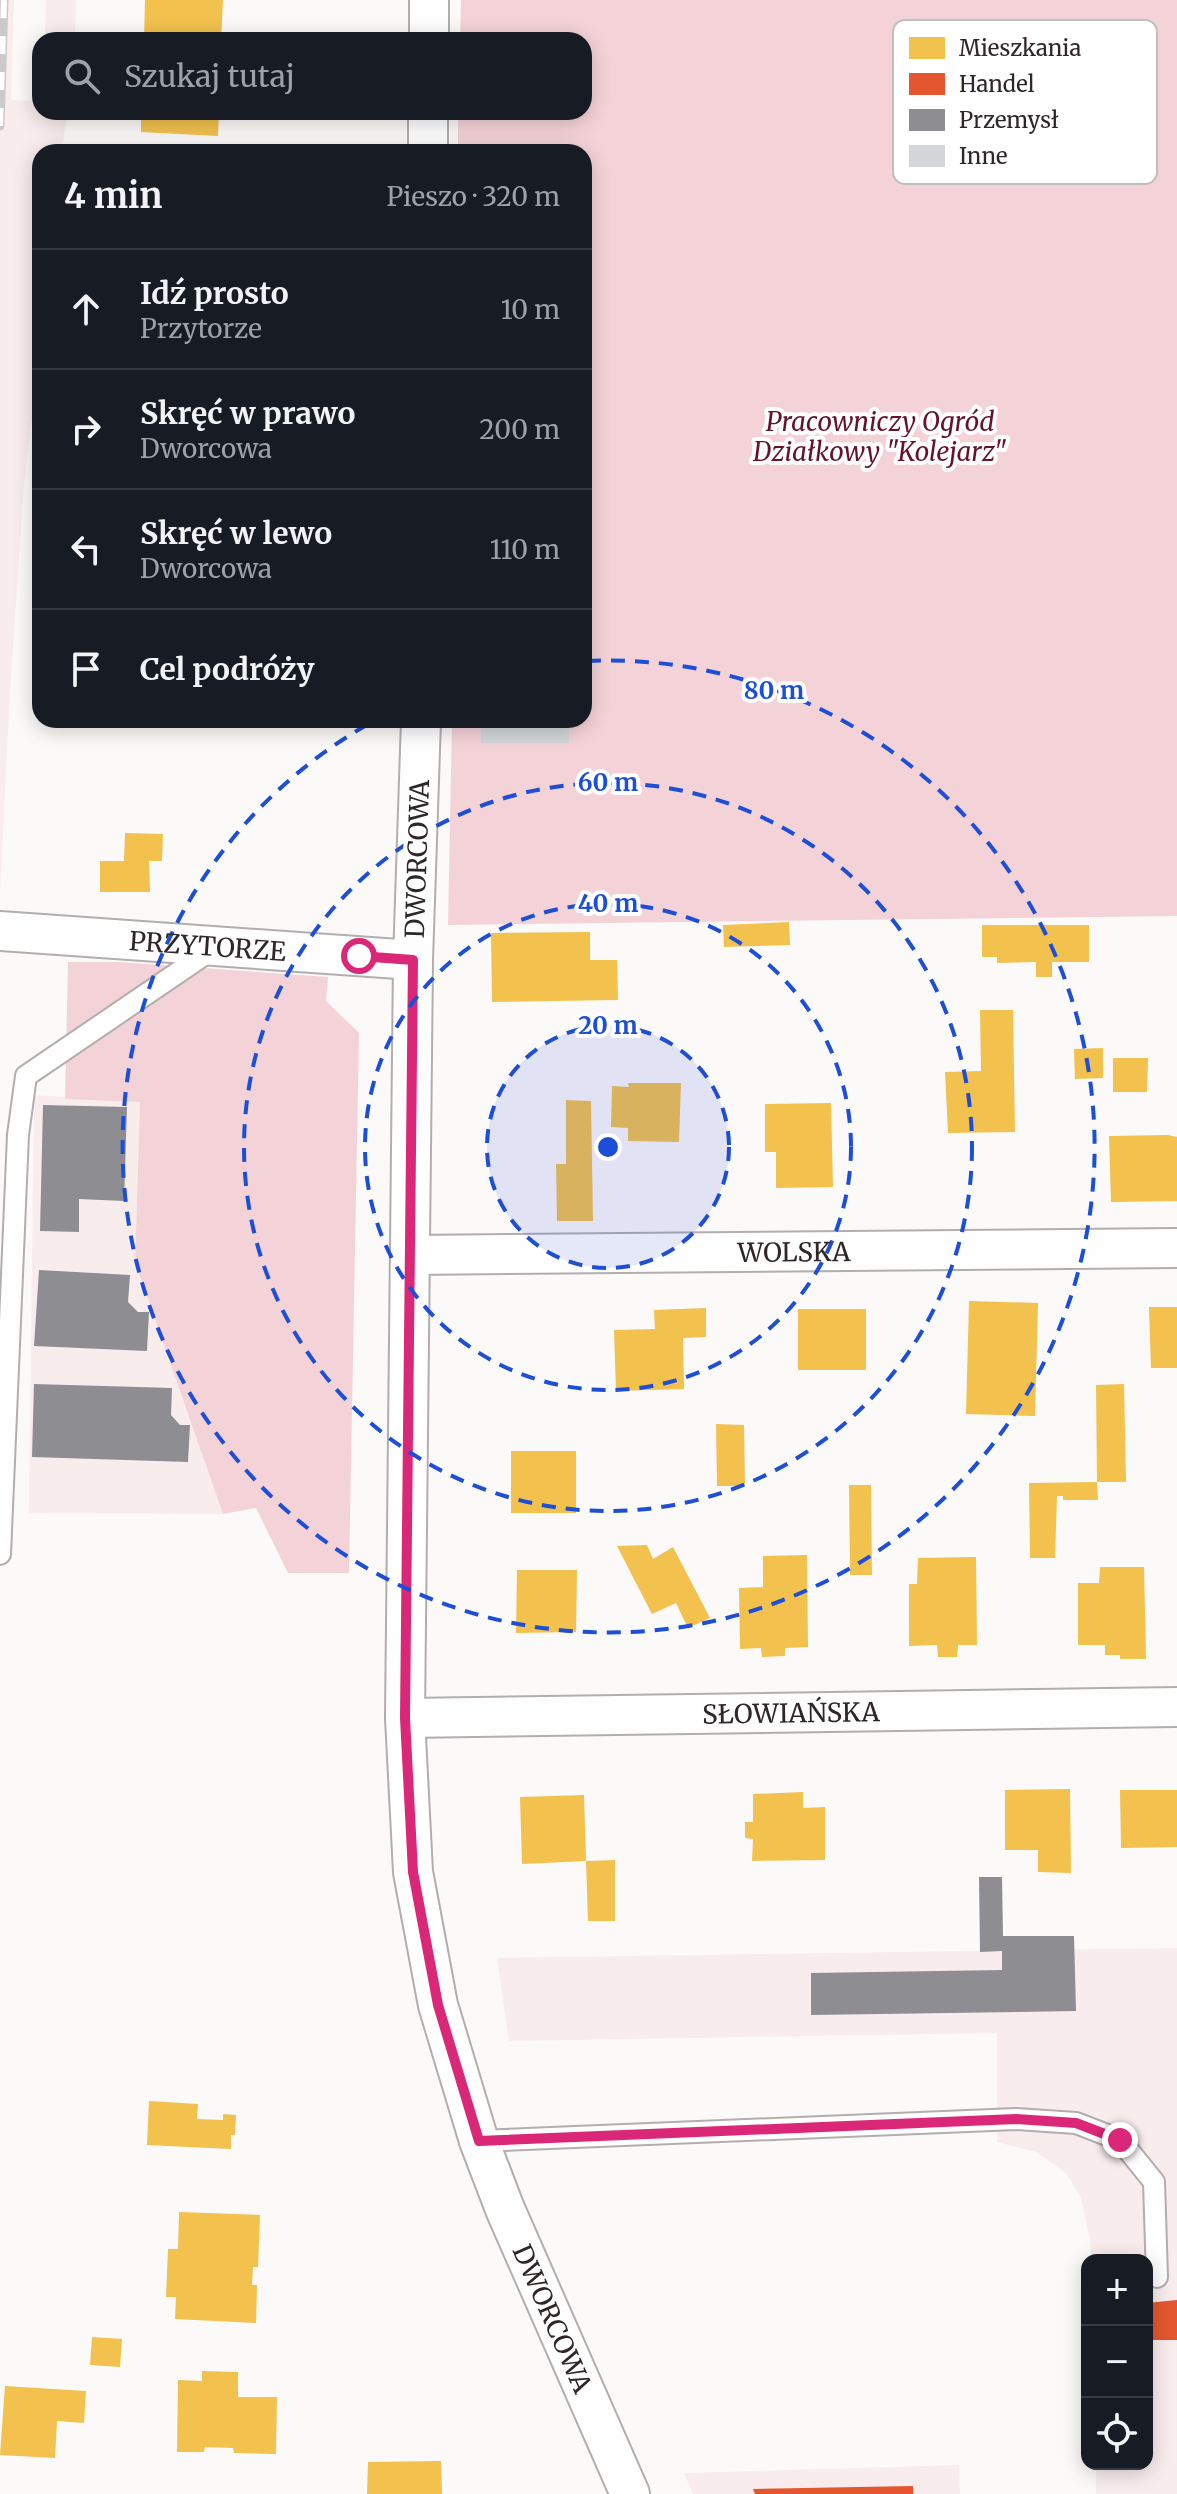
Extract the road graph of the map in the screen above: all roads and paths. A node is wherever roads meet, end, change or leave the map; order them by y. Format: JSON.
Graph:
{"nodes":[{"id":1,"x":429,"y":0,"type":"edge"},
{"id":2,"x":429,"y":32,"type":"edge"},
{"id":3,"x":428,"y":120,"type":"edge"},
{"id":4,"x":428,"y":144,"type":"edge"},
{"id":5,"x":421,"y":728,"type":"edge"},
{"id":6,"x":0,"y":931,"type":"edge"},
{"id":7,"x":217,"y":946,"type":"junction"},
{"id":8,"x":413,"y":960,"type":"junction"},
{"id":9,"x":1177,"y":1248,"type":"edge"},
{"id":10,"x":410,"y":1255,"type":"junction"},
{"id":11,"x":0,"y":1554,"type":"edge"},
{"id":12,"x":1177,"y":1707,"type":"edge"},
{"id":13,"x":405,"y":1718,"type":"junction"},
{"id":14,"x":479,"y":2141,"type":"junction"},
{"id":15,"x":1157,"y":2277,"type":"dead end"},
{"id":16,"x":630,"y":2494,"type":"edge"}],
"edges":[{"from":1,"to":2,"type":"street"},
{"from":3,"to":4,"type":"street"},
{"from":5,"to":8,"type":"street","name":"DWORCOWA"},
{"from":6,"to":7,"type":"street","name":"PRZYTORZE"},
{"from":7,"to":8,"type":"street","name":"PRZYTORZE"},
{"from":7,"to":11,"type":"lane"},
{"from":8,"to":10,"type":"street","name":"DWORCOWA"},
{"from":9,"to":10,"type":"street","name":"WOLSKA"},
{"from":10,"to":13,"type":"street","name":"DWORCOWA"},
{"from":12,"to":13,"type":"street","name":"SŁOWIAŃSKA"},
{"from":13,"to":14,"type":"street","name":"DWORCOWA"},
{"from":14,"to":15,"type":"lane"},
{"from":14,"to":16,"type":"street","name":"DWORCOWA"}]}
